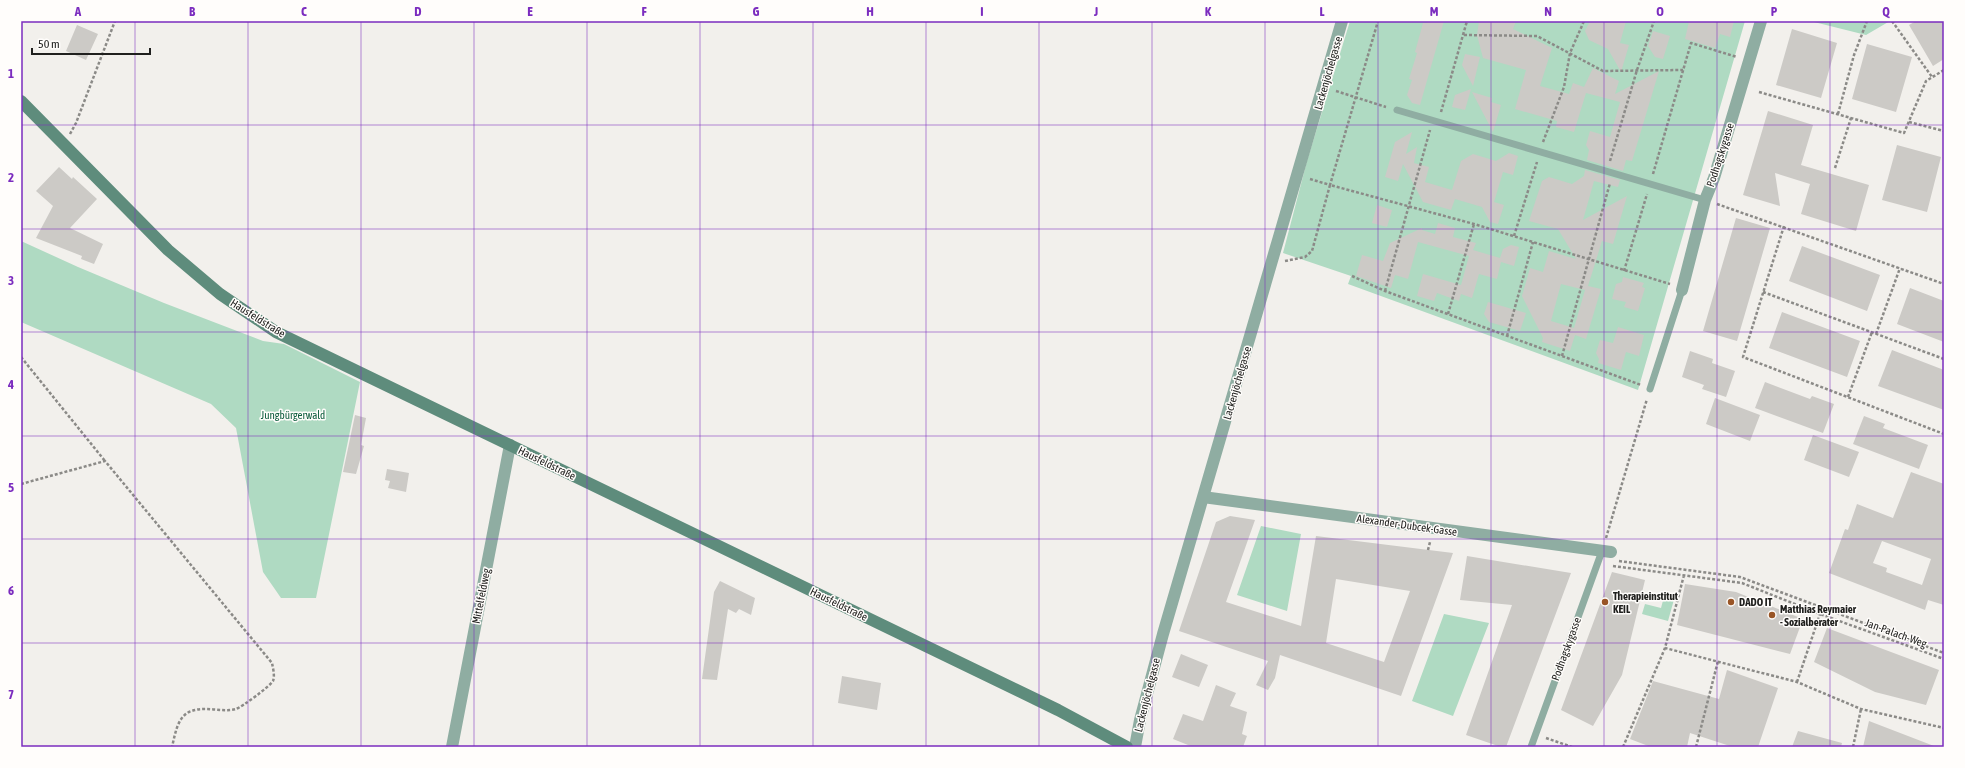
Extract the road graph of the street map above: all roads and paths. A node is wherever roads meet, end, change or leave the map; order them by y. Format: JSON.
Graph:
{"nodes":[{"id":1,"x":115,"y":21,"type":"edge"},
{"id":2,"x":1342,"y":21,"type":"edge"},
{"id":3,"x":1378,"y":21,"type":"edge"},
{"id":4,"x":1467,"y":21,"type":"edge"},
{"id":5,"x":1584,"y":21,"type":"edge"},
{"id":6,"x":1654,"y":21,"type":"edge"},
{"id":7,"x":1761,"y":21,"type":"edge"},
{"id":8,"x":1868,"y":21,"type":"edge"},
{"id":9,"x":1892,"y":21,"type":"edge"},
{"id":10,"x":1464,"y":35,"type":"junction"},
{"id":11,"x":1570,"y":53,"type":"junction"},
{"id":12,"x":1737,"y":57,"type":"dead end"},
{"id":13,"x":1637,"y":70,"type":"junction"},
{"id":14,"x":1683,"y":70,"type":"junction"},
{"id":15,"x":1944,"y":70,"type":"edge"},
{"id":16,"x":1932,"y":77,"type":"junction"},
{"id":17,"x":1324,"y":88,"type":"junction"},
{"id":18,"x":1759,"y":92,"type":"dead end"},
{"id":19,"x":1355,"y":97,"type":"junction"},
{"id":20,"x":21,"y":101,"type":"edge"},
{"id":21,"x":1397,"y":110,"type":"joint"},
{"id":22,"x":1838,"y":114,"type":"junction"},
{"id":23,"x":1851,"y":118,"type":"junction"},
{"id":24,"x":1435,"y":121,"type":"junction"},
{"id":25,"x":1909,"y":122,"type":"junction"},
{"id":26,"x":1944,"y":131,"type":"edge"},
{"id":27,"x":64,"y":144,"type":"junction"},
{"id":28,"x":1540,"y":150,"type":"junction"},
{"id":29,"x":1835,"y":168,"type":"dead end"},
{"id":30,"x":1610,"y":172,"type":"junction"},
{"id":31,"x":1297,"y":176,"type":"junction"},
{"id":32,"x":1650,"y":184,"type":"junction"},
{"id":33,"x":1330,"y":185,"type":"junction"},
{"id":34,"x":1705,"y":200,"type":"junction"},
{"id":35,"x":1410,"y":205,"type":"junction"},
{"id":36,"x":1474,"y":224,"type":"junction"},
{"id":37,"x":1784,"y":226,"type":"junction"},
{"id":38,"x":1514,"y":236,"type":"junction"},
{"id":39,"x":1533,"y":242,"type":"junction"},
{"id":40,"x":1589,"y":258,"type":"junction"},
{"id":41,"x":1272,"y":263,"type":"junction"},
{"id":42,"x":1900,"y":268,"type":"junction"},
{"id":43,"x":1624,"y":271,"type":"junction"},
{"id":44,"x":1352,"y":276,"type":"dead end"},
{"id":45,"x":1944,"y":284,"type":"edge"},
{"id":46,"x":1677,"y":288,"type":"junction"},
{"id":47,"x":1385,"y":291,"type":"junction"},
{"id":48,"x":1763,"y":292,"type":"junction"},
{"id":49,"x":1448,"y":314,"type":"junction"},
{"id":50,"x":1872,"y":332,"type":"junction"},
{"id":51,"x":1876,"y":334,"type":"junction"},
{"id":52,"x":1507,"y":336,"type":"junction"},
{"id":53,"x":1562,"y":356,"type":"junction"},
{"id":54,"x":21,"y":357,"type":"edge"},
{"id":55,"x":1944,"y":359,"type":"edge"},
{"id":56,"x":1637,"y":384,"type":"dead end"},
{"id":57,"x":1650,"y":389,"type":"joint"},
{"id":58,"x":1848,"y":397,"type":"junction"},
{"id":59,"x":1944,"y":434,"type":"edge"},
{"id":60,"x":510,"y":445,"type":"junction"},
{"id":61,"x":105,"y":461,"type":"junction"},
{"id":62,"x":21,"y":484,"type":"edge"},
{"id":63,"x":1203,"y":497,"type":"junction"},
{"id":64,"x":1430,"y":541,"type":"dead end"},
{"id":65,"x":1428,"y":550,"type":"dead end"},
{"id":66,"x":1606,"y":552,"type":"junction"},
{"id":67,"x":1597,"y":564,"type":"junction"},
{"id":68,"x":1684,"y":575,"type":"junction"},
{"id":69,"x":1820,"y":614,"type":"junction"},
{"id":70,"x":1665,"y":648,"type":"junction"},
{"id":71,"x":1944,"y":659,"type":"edge"},
{"id":72,"x":1718,"y":661,"type":"junction"},
{"id":73,"x":1797,"y":682,"type":"junction"},
{"id":74,"x":1861,"y":709,"type":"junction"},
{"id":75,"x":1944,"y":728,"type":"edge"},
{"id":76,"x":1543,"y":737,"type":"dead end"},
{"id":77,"x":172,"y":747,"type":"edge"},
{"id":78,"x":452,"y":747,"type":"edge"},
{"id":79,"x":1127,"y":747,"type":"edge"},
{"id":80,"x":1136,"y":747,"type":"edge"},
{"id":81,"x":1531,"y":747,"type":"edge"},
{"id":82,"x":1572,"y":747,"type":"edge"},
{"id":83,"x":1622,"y":747,"type":"edge"},
{"id":84,"x":1696,"y":747,"type":"edge"},
{"id":85,"x":1853,"y":747,"type":"edge"}],
"edges":[{"from":1,"to":27,"type":"path"},
{"from":2,"to":17,"type":"street","name":"Lackenjöchelgasse"},
{"from":3,"to":19,"type":"path"},
{"from":4,"to":10,"type":"path"},
{"from":5,"to":11,"type":"path"},
{"from":6,"to":13,"type":"path"},
{"from":7,"to":34,"type":"street","name":"Podhagskygasse"},
{"from":8,"to":22,"type":"path"},
{"from":9,"to":16,"type":"path"},
{"from":10,"to":11,"type":"path"},
{"from":10,"to":24,"type":"path"},
{"from":11,"to":13,"type":"path"},
{"from":11,"to":28,"type":"path"},
{"from":12,"to":14,"type":"path"},
{"from":13,"to":14,"type":"path"},
{"from":13,"to":30,"type":"path"},
{"from":14,"to":32,"type":"path"},
{"from":15,"to":16,"type":"path"},
{"from":16,"to":25,"type":"path"},
{"from":17,"to":19,"type":"path"},
{"from":17,"to":31,"type":"street","name":"Lackenjöchelgasse"},
{"from":18,"to":22,"type":"path"},
{"from":19,"to":21,"type":"path"},
{"from":19,"to":33,"type":"path"},
{"from":20,"to":27,"type":"street","name":"Hausfeldstraße"},
{"from":21,"to":24,"type":"lane"},
{"from":22,"to":23,"type":"path"},
{"from":23,"to":25,"type":"path"},
{"from":23,"to":29,"type":"path"},
{"from":24,"to":28,"type":"lane"},
{"from":24,"to":35,"type":"path"},
{"from":25,"to":26,"type":"path"},
{"from":27,"to":60,"type":"street","name":"Hausfeldstraße"},
{"from":28,"to":30,"type":"lane"},
{"from":28,"to":38,"type":"path"},
{"from":30,"to":32,"type":"lane"},
{"from":30,"to":40,"type":"path"},
{"from":31,"to":33,"type":"path"},
{"from":31,"to":41,"type":"street","name":"Lackenjöchelgasse"},
{"from":32,"to":34,"type":"lane"},
{"from":32,"to":43,"type":"path"},
{"from":33,"to":35,"type":"path"},
{"from":33,"to":41,"type":"path"},
{"from":34,"to":37,"type":"path"},
{"from":34,"to":46,"type":"street","name":"Podhagskygasse"},
{"from":35,"to":36,"type":"path"},
{"from":35,"to":47,"type":"path"},
{"from":36,"to":38,"type":"path"},
{"from":36,"to":49,"type":"path"},
{"from":37,"to":42,"type":"path"},
{"from":37,"to":48,"type":"path"},
{"from":38,"to":39,"type":"path"},
{"from":39,"to":40,"type":"path"},
{"from":39,"to":52,"type":"path"},
{"from":40,"to":43,"type":"path"},
{"from":40,"to":53,"type":"path"},
{"from":41,"to":63,"type":"street","name":"Lackenjöchelgasse"},
{"from":42,"to":45,"type":"path"},
{"from":42,"to":51,"type":"path"},
{"from":43,"to":46,"type":"path"},
{"from":44,"to":47,"type":"path"},
{"from":46,"to":57,"type":"lane"},
{"from":47,"to":49,"type":"path"},
{"from":48,"to":50,"type":"path"},
{"from":48,"to":58,"type":"path"},
{"from":49,"to":52,"type":"path"},
{"from":50,"to":51,"type":"path"},
{"from":50,"to":58,"type":"path"},
{"from":51,"to":55,"type":"path"},
{"from":52,"to":53,"type":"path"},
{"from":53,"to":56,"type":"path"},
{"from":54,"to":61,"type":"path"},
{"from":57,"to":66,"type":"path"},
{"from":58,"to":59,"type":"path"},
{"from":60,"to":78,"type":"street","name":"Mittelfeldweg"},
{"from":60,"to":79,"type":"street","name":"Hausfeldstraße"},
{"from":61,"to":62,"type":"path"},
{"from":61,"to":77,"type":"path"},
{"from":63,"to":66,"type":"street","name":"Alexander-Dubcek-Gasse"},
{"from":63,"to":80,"type":"street","name":"Lackenjöchelgasse"},
{"from":64,"to":65,"type":"path"},
{"from":66,"to":67,"type":"lane","name":"Podhagskygasse"},
{"from":67,"to":68,"type":"path","name":"Jan-Palach-Weg"},
{"from":67,"to":81,"type":"lane","name":"Podhagskygasse"},
{"from":68,"to":69,"type":"path","name":"Jan-Palach-Weg"},
{"from":68,"to":70,"type":"path"},
{"from":69,"to":71,"type":"path","name":"Jan-Palach-Weg"},
{"from":69,"to":73,"type":"path"},
{"from":70,"to":72,"type":"path"},
{"from":70,"to":83,"type":"path"},
{"from":72,"to":73,"type":"path"},
{"from":72,"to":84,"type":"path"},
{"from":73,"to":74,"type":"path"},
{"from":74,"to":75,"type":"path"},
{"from":74,"to":85,"type":"path"},
{"from":76,"to":82,"type":"path"}]}
